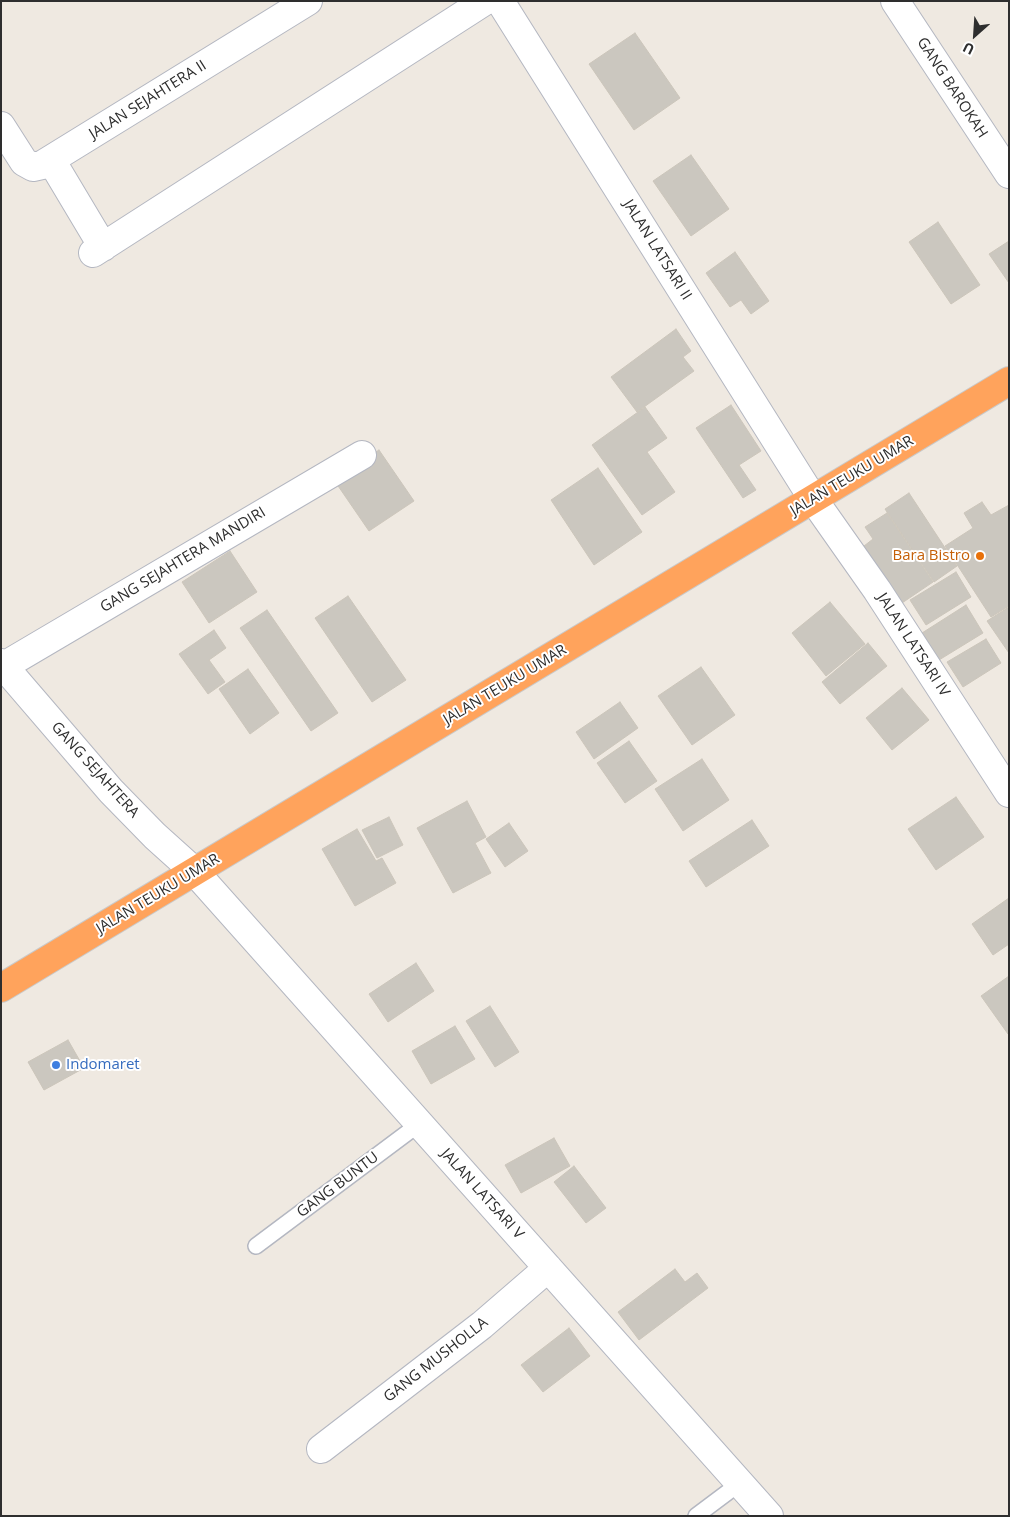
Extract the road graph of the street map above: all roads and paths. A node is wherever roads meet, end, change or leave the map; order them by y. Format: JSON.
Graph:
{"nodes":[{"id":1,"x":308,"y":1,"type":"edge"},
{"id":2,"x":485,"y":1,"type":"edge"},
{"id":3,"x":500,"y":1,"type":"edge"},
{"id":4,"x":895,"y":1,"type":"edge"},
{"id":5,"x":1,"y":126,"type":"edge"},
{"id":6,"x":51,"y":160,"type":"junction"},
{"id":7,"x":1009,"y":174,"type":"edge"},
{"id":8,"x":1009,"y":381,"type":"edge"},
{"id":9,"x":362,"y":455,"type":"dead end"},
{"id":10,"x":813,"y":499,"type":"junction"},
{"id":11,"x":3,"y":664,"type":"edge"},
{"id":12,"x":1009,"y":793,"type":"edge"},
{"id":13,"x":195,"y":872,"type":"junction"},
{"id":14,"x":1,"y":988,"type":"edge"},
{"id":15,"x":419,"y":1124,"type":"junction"},
{"id":16,"x":256,"y":1246,"type":"dead end"},
{"id":17,"x":548,"y":1268,"type":"junction"},
{"id":18,"x":321,"y":1449,"type":"dead end"},
{"id":19,"x":740,"y":1483,"type":"junction"},
{"id":20,"x":696,"y":1516,"type":"edge"},
{"id":21,"x":769,"y":1516,"type":"edge"}],
"edges":[{"from":1,"to":6,"type":"street","name":"JALAN SEJAHTERA II"},
{"from":2,"to":6,"type":"street"},
{"from":3,"to":10,"type":"street","name":"JALAN LATSARI II"},
{"from":4,"to":7,"type":"street","name":"GANG BAROKAH"},
{"from":5,"to":6,"type":"street","name":"JALAN SEJAHTERA II"},
{"from":8,"to":10,"type":"highway","name":"JALAN TEUKU UMAR"},
{"from":9,"to":11,"type":"street","name":"GANG SEJAHTERA MANDIRI"},
{"from":10,"to":12,"type":"street","name":"JALAN LATSARI IV"},
{"from":10,"to":13,"type":"highway","name":"JALAN TEUKU UMAR"},
{"from":11,"to":13,"type":"street","name":"GANG SEJAHTERA"},
{"from":13,"to":14,"type":"highway","name":"JALAN TEUKU UMAR"},
{"from":13,"to":15,"type":"street","name":"JALAN LATSARI V"},
{"from":15,"to":16,"type":"lane","name":"GANG BUNTU"},
{"from":15,"to":17,"type":"street","name":"JALAN LATSARI V"},
{"from":17,"to":18,"type":"street","name":"GANG MUSHOLLA"},
{"from":17,"to":19,"type":"street","name":"JALAN LATSARI V"},
{"from":19,"to":20,"type":"lane"},
{"from":19,"to":21,"type":"street","name":"JALAN LATSARI V"}]}
